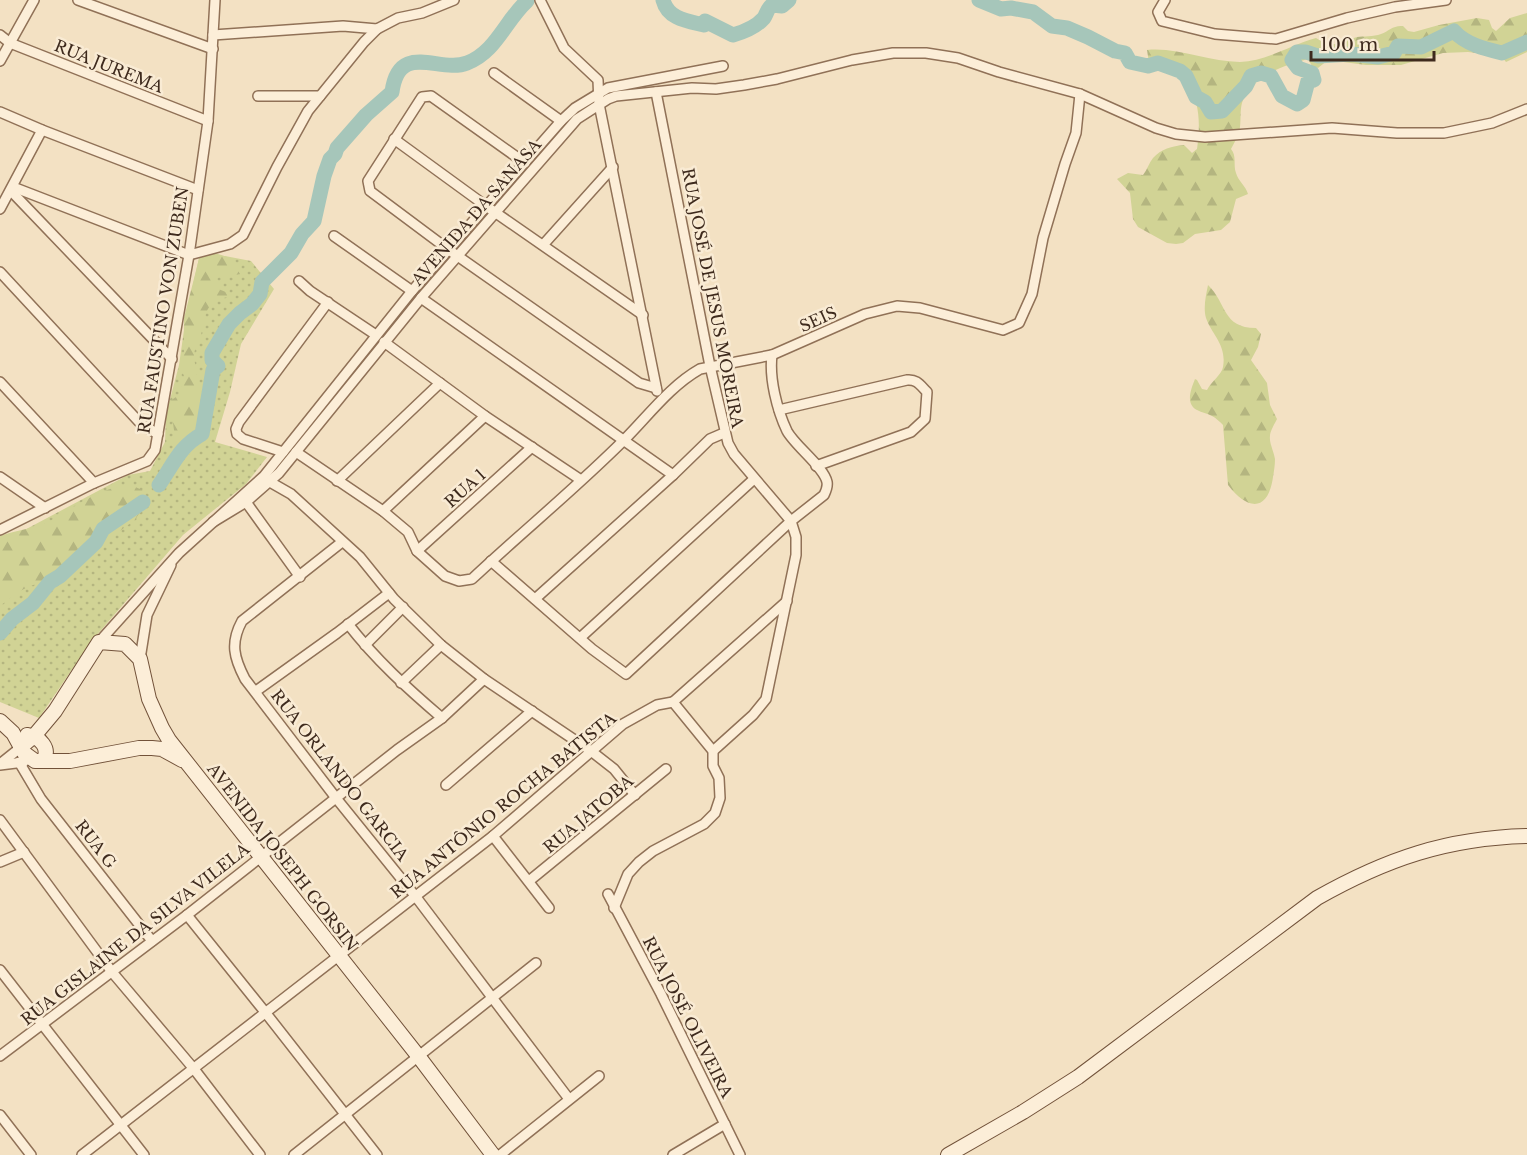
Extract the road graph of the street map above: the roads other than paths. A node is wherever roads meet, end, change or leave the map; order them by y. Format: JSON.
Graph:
{"nodes":[{"id":1,"x":34,"y":0,"type":"edge"},
{"id":2,"x":78,"y":0,"type":"edge"},
{"id":3,"x":216,"y":0,"type":"edge"},
{"id":4,"x":454,"y":0,"type":"edge"},
{"id":5,"x":540,"y":0,"type":"edge"},
{"id":6,"x":1165,"y":0,"type":"edge"},
{"id":7,"x":1384,"y":0,"type":"edge"},
{"id":8,"x":1446,"y":0,"type":"edge"},
{"id":9,"x":104,"y":4,"type":"edge"},
{"id":10,"x":1395,"y":7,"type":"junction"},
{"id":11,"x":377,"y":29,"type":"junction"},
{"id":12,"x":0,"y":35,"type":"edge"},
{"id":13,"x":213,"y":35,"type":"junction"},
{"id":14,"x":10,"y":43,"type":"junction"},
{"id":15,"x":213,"y":49,"type":"junction"},
{"id":16,"x":0,"y":61,"type":"edge"},
{"id":17,"x":723,"y":66,"type":"dead end"},
{"id":18,"x":494,"y":73,"type":"dead end"},
{"id":19,"x":656,"y":92,"type":"junction"},
{"id":20,"x":597,"y":93,"type":"junction"},
{"id":21,"x":1080,"y":94,"type":"junction"},
{"id":22,"x":258,"y":96,"type":"dead end"},
{"id":23,"x":321,"y":96,"type":"junction"},
{"id":24,"x":599,"y":104,"type":"junction"},
{"id":25,"x":1527,"y":109,"type":"edge"},
{"id":26,"x":0,"y":112,"type":"edge"},
{"id":27,"x":208,"y":121,"type":"junction"},
{"id":28,"x":561,"y":121,"type":"junction"},
{"id":29,"x":42,"y":130,"type":"junction"},
{"id":30,"x":394,"y":139,"type":"junction"},
{"id":31,"x":525,"y":163,"type":"junction"},
{"id":32,"x":614,"y":167,"type":"junction"},
{"id":33,"x":12,"y":189,"type":"junction"},
{"id":34,"x":198,"y":190,"type":"junction"},
{"id":35,"x":486,"y":206,"type":"junction"},
{"id":36,"x":0,"y":209,"type":"edge"},
{"id":37,"x":496,"y":213,"type":"junction"},
{"id":38,"x":333,"y":236,"type":"dead end"},
{"id":39,"x":543,"y":245,"type":"junction"},
{"id":40,"x":453,"y":253,"type":"junction"},
{"id":41,"x":189,"y":255,"type":"junction"},
{"id":42,"x":0,"y":272,"type":"edge"},
{"id":43,"x":299,"y":281,"type":"dead end"},
{"id":44,"x":412,"y":291,"type":"junction"},
{"id":45,"x":421,"y":297,"type":"junction"},
{"id":46,"x":328,"y":302,"type":"junction"},
{"id":47,"x":643,"y":315,"type":"junction"},
{"id":48,"x":380,"y":338,"type":"junction"},
{"id":49,"x":772,"y":355,"type":"junction"},
{"id":50,"x":172,"y":358,"type":"junction"},
{"id":51,"x":710,"y":366,"type":"junction"},
{"id":52,"x":0,"y":382,"type":"edge"},
{"id":53,"x":440,"y":383,"type":"junction"},
{"id":54,"x":656,"y":388,"type":"junction"},
{"id":55,"x":660,"y":402,"type":"junction"},
{"id":56,"x":780,"y":410,"type":"junction"},
{"id":57,"x":485,"y":416,"type":"junction"},
{"id":58,"x":724,"y":433,"type":"junction"},
{"id":59,"x":158,"y":434,"type":"junction"},
{"id":60,"x":624,"y":440,"type":"junction"},
{"id":61,"x":532,"y":447,"type":"junction"},
{"id":62,"x":283,"y":452,"type":"junction"},
{"id":63,"x":296,"y":452,"type":"junction"},
{"id":64,"x":816,"y":466,"type":"junction"},
{"id":65,"x":673,"y":475,"type":"junction"},
{"id":66,"x":0,"y":477,"type":"edge"},
{"id":67,"x":754,"y":479,"type":"junction"},
{"id":68,"x":337,"y":480,"type":"junction"},
{"id":69,"x":581,"y":480,"type":"junction"},
{"id":70,"x":270,"y":482,"type":"junction"},
{"id":71,"x":94,"y":483,"type":"junction"},
{"id":72,"x":246,"y":502,"type":"junction"},
{"id":73,"x":45,"y":508,"type":"junction"},
{"id":74,"x":383,"y":511,"type":"junction"},
{"id":75,"x":791,"y":521,"type":"junction"},
{"id":76,"x":213,"y":522,"type":"junction"},
{"id":77,"x":0,"y":530,"type":"edge"},
{"id":78,"x":342,"y":542,"type":"junction"},
{"id":79,"x":417,"y":551,"type":"junction"},
{"id":80,"x":178,"y":553,"type":"junction"},
{"id":81,"x":491,"y":561,"type":"junction"},
{"id":82,"x":300,"y":576,"type":"junction"},
{"id":83,"x":389,"y":593,"type":"junction"},
{"id":84,"x":141,"y":595,"type":"junction"},
{"id":85,"x":535,"y":599,"type":"junction"},
{"id":86,"x":787,"y":601,"type":"junction"},
{"id":87,"x":152,"y":603,"type":"junction"},
{"id":88,"x":403,"y":608,"type":"junction"},
{"id":89,"x":348,"y":624,"type":"junction"},
{"id":90,"x":580,"y":638,"type":"junction"},
{"id":91,"x":99,"y":642,"type":"junction"},
{"id":92,"x":365,"y":645,"type":"junction"},
{"id":93,"x":441,"y":645,"type":"junction"},
{"id":94,"x":140,"y":659,"type":"junction"},
{"id":95,"x":484,"y":679,"type":"junction"},
{"id":96,"x":401,"y":683,"type":"junction"},
{"id":97,"x":256,"y":691,"type":"junction"},
{"id":98,"x":673,"y":702,"type":"junction"},
{"id":99,"x":532,"y":711,"type":"junction"},
{"id":100,"x":157,"y":716,"type":"junction"},
{"id":101,"x":442,"y":718,"type":"junction"},
{"id":102,"x":0,"y":721,"type":"edge"},
{"id":103,"x":13,"y":733,"type":"junction"},
{"id":104,"x":34,"y":736,"type":"junction"},
{"id":105,"x":20,"y":748,"type":"junction"},
{"id":106,"x":139,"y":748,"type":"junction"},
{"id":107,"x":591,"y":751,"type":"junction"},
{"id":108,"x":713,"y":751,"type":"junction"},
{"id":109,"x":39,"y":761,"type":"junction"},
{"id":110,"x":19,"y":762,"type":"junction"},
{"id":111,"x":0,"y":765,"type":"edge"},
{"id":112,"x":191,"y":766,"type":"junction"},
{"id":113,"x":666,"y":770,"type":"dead end"},
{"id":114,"x":446,"y":785,"type":"dead end"},
{"id":115,"x":634,"y":795,"type":"junction"},
{"id":116,"x":336,"y":798,"type":"junction"},
{"id":117,"x":0,"y":820,"type":"edge"},
{"id":118,"x":493,"y":836,"type":"junction"},
{"id":119,"x":1527,"y":836,"type":"edge"},
{"id":120,"x":24,"y":852,"type":"junction"},
{"id":121,"x":261,"y":856,"type":"junction"},
{"id":122,"x":0,"y":862,"type":"edge"},
{"id":123,"x":529,"y":881,"type":"junction"},
{"id":124,"x":608,"y":894,"type":"dead end"},
{"id":125,"x":416,"y":897,"type":"junction"},
{"id":126,"x":549,"y":908,"type":"dead end"},
{"id":127,"x":614,"y":908,"type":"junction"},
{"id":128,"x":187,"y":915,"type":"junction"},
{"id":129,"x":152,"y":941,"type":"junction"},
{"id":130,"x":340,"y":956,"type":"junction"},
{"id":131,"x":536,"y":963,"type":"dead end"},
{"id":132,"x":0,"y":970,"type":"edge"},
{"id":133,"x":112,"y":972,"type":"junction"},
{"id":134,"x":493,"y":999,"type":"junction"},
{"id":135,"x":266,"y":1012,"type":"junction"},
{"id":136,"x":43,"y":1025,"type":"junction"},
{"id":137,"x":0,"y":1056,"type":"edge"},
{"id":138,"x":419,"y":1057,"type":"junction"},
{"id":139,"x":194,"y":1069,"type":"junction"},
{"id":140,"x":599,"y":1076,"type":"dead end"},
{"id":141,"x":569,"y":1099,"type":"junction"},
{"id":142,"x":0,"y":1115,"type":"edge"},
{"id":143,"x":346,"y":1115,"type":"junction"},
{"id":144,"x":725,"y":1124,"type":"junction"},
{"id":145,"x":122,"y":1125,"type":"junction"},
{"id":146,"x":31,"y":1155,"type":"edge"},
{"id":147,"x":82,"y":1155,"type":"edge"},
{"id":148,"x":144,"y":1155,"type":"edge"},
{"id":149,"x":260,"y":1155,"type":"edge"},
{"id":150,"x":294,"y":1155,"type":"edge"},
{"id":151,"x":377,"y":1155,"type":"edge"},
{"id":152,"x":494,"y":1155,"type":"edge"},
{"id":153,"x":500,"y":1155,"type":"edge"},
{"id":154,"x":673,"y":1155,"type":"edge"},
{"id":155,"x":740,"y":1155,"type":"edge"},
{"id":156,"x":948,"y":1155,"type":"edge"}],
"edges":[{"from":1,"to":14,"type":"street"},
{"from":2,"to":9,"type":"street"},
{"from":3,"to":13,"type":"street","name":"RUA FAUSTINO VON ZUBEN"},
{"from":4,"to":11,"type":"street"},
{"from":5,"to":20,"type":"street"},
{"from":6,"to":10,"type":"street"},
{"from":7,"to":10,"type":"street"},
{"from":8,"to":10,"type":"street"},
{"from":9,"to":15,"type":"street"},
{"from":11,"to":13,"type":"street"},
{"from":11,"to":23,"type":"street"},
{"from":12,"to":14,"type":"street","name":"RUA JUREMA"},
{"from":13,"to":15,"type":"street","name":"RUA FAUSTINO VON ZUBEN"},
{"from":14,"to":16,"type":"street"},
{"from":14,"to":27,"type":"street","name":"RUA JUREMA"},
{"from":15,"to":27,"type":"street","name":"RUA FAUSTINO VON ZUBEN"},
{"from":17,"to":20,"type":"street","name":"AVENIDA DA SANASA"},
{"from":18,"to":28,"type":"street"},
{"from":19,"to":21,"type":"street","name":"AVENIDA DA SANASA"},
{"from":19,"to":24,"type":"street","name":"AVENIDA DA SANASA"},
{"from":19,"to":51,"type":"street","name":"RUA JOSÉ DE JESUS MOREIRA"},
{"from":20,"to":24,"type":"street"},
{"from":20,"to":28,"type":"street","name":"AVENIDA DA SANASA"},
{"from":21,"to":25,"type":"street","name":"AVENIDA DA SANASA"},
{"from":21,"to":49,"type":"street","name":"SEIS"},
{"from":22,"to":23,"type":"street"},
{"from":23,"to":41,"type":"street"},
{"from":24,"to":32,"type":"street"},
{"from":24,"to":37,"type":"street","name":"AVENIDA DA SANASA"},
{"from":26,"to":29,"type":"street"},
{"from":27,"to":34,"type":"street","name":"RUA FAUSTINO VON ZUBEN"},
{"from":28,"to":31,"type":"street","name":"AVENIDA DA SANASA"},
{"from":29,"to":33,"type":"street"},
{"from":29,"to":34,"type":"street"},
{"from":30,"to":31,"type":"street"},
{"from":30,"to":35,"type":"street"},
{"from":30,"to":40,"type":"street"},
{"from":31,"to":35,"type":"street","name":"AVENIDA DA SANASA"},
{"from":32,"to":39,"type":"street"},
{"from":32,"to":47,"type":"street"},
{"from":33,"to":36,"type":"street"},
{"from":33,"to":41,"type":"street"},
{"from":33,"to":50,"type":"street"},
{"from":34,"to":41,"type":"street","name":"RUA FAUSTINO VON ZUBEN"},
{"from":35,"to":37,"type":"street"},
{"from":35,"to":40,"type":"street","name":"AVENIDA DA SANASA"},
{"from":37,"to":39,"type":"street"},
{"from":37,"to":40,"type":"street","name":"AVENIDA DA SANASA"},
{"from":38,"to":44,"type":"street"},
{"from":39,"to":47,"type":"street"},
{"from":40,"to":44,"type":"street","name":"AVENIDA DA SANASA"},
{"from":40,"to":45,"type":"street","name":"AVENIDA DA SANASA"},
{"from":40,"to":54,"type":"street"},
{"from":41,"to":50,"type":"street","name":"RUA FAUSTINO VON ZUBEN"},
{"from":42,"to":59,"type":"street"},
{"from":43,"to":46,"type":"street"},
{"from":44,"to":48,"type":"street","name":"AVENIDA DA SANASA"},
{"from":45,"to":48,"type":"street","name":"AVENIDA DA SANASA"},
{"from":45,"to":60,"type":"street"},
{"from":46,"to":48,"type":"street"},
{"from":46,"to":62,"type":"street"},
{"from":47,"to":54,"type":"street"},
{"from":48,"to":53,"type":"street"},
{"from":48,"to":62,"type":"street","name":"AVENIDA DA SANASA"},
{"from":48,"to":63,"type":"street","name":"AVENIDA DA SANASA"},
{"from":49,"to":51,"type":"street","name":"SEIS"},
{"from":49,"to":56,"type":"street"},
{"from":50,"to":59,"type":"street","name":"RUA FAUSTINO VON ZUBEN"},
{"from":51,"to":55,"type":"street","name":"SEIS"},
{"from":51,"to":58,"type":"street","name":"RUA JOSÉ DE JESUS MOREIRA"},
{"from":52,"to":71,"type":"street"},
{"from":53,"to":57,"type":"street"},
{"from":53,"to":68,"type":"street"},
{"from":54,"to":55,"type":"street"},
{"from":55,"to":60,"type":"street","name":"SEIS"},
{"from":56,"to":64,"type":"street"},
{"from":56,"to":64,"type":"street"},
{"from":57,"to":61,"type":"street"},
{"from":57,"to":74,"type":"street"},
{"from":58,"to":65,"type":"street"},
{"from":58,"to":67,"type":"street","name":"RUA JOSÉ DE JESUS MOREIRA"},
{"from":59,"to":71,"type":"street","name":"RUA FAUSTINO VON ZUBEN"},
{"from":60,"to":65,"type":"street"},
{"from":60,"to":69,"type":"street","name":"SEIS"},
{"from":61,"to":69,"type":"street"},
{"from":61,"to":79,"type":"street","name":"RUA 1"},
{"from":62,"to":76,"type":"street","name":"AVENIDA DA SANASA"},
{"from":63,"to":68,"type":"street","name":"SEIS"},
{"from":63,"to":70,"type":"street","name":"AVENIDA DA SANASA"},
{"from":64,"to":75,"type":"street"},
{"from":65,"to":85,"type":"street"},
{"from":66,"to":73,"type":"street"},
{"from":67,"to":75,"type":"street","name":"RUA JOSÉ DE JESUS MOREIRA"},
{"from":67,"to":90,"type":"street"},
{"from":68,"to":74,"type":"street","name":"SEIS"},
{"from":69,"to":81,"type":"street","name":"SEIS"},
{"from":70,"to":72,"type":"street","name":"AVENIDA DA SANASA"},
{"from":70,"to":78,"type":"street"},
{"from":71,"to":73,"type":"street","name":"RUA FAUSTINO VON ZUBEN"},
{"from":72,"to":76,"type":"street","name":"AVENIDA DA SANASA"},
{"from":72,"to":82,"type":"street"},
{"from":73,"to":77,"type":"street","name":"RUA FAUSTINO VON ZUBEN"},
{"from":74,"to":79,"type":"street","name":"SEIS"},
{"from":75,"to":86,"type":"street"},
{"from":75,"to":90,"type":"street"},
{"from":76,"to":80,"type":"street"},
{"from":78,"to":82,"type":"street","name":"RUA ORLANDO GARCIA"},
{"from":78,"to":83,"type":"street"},
{"from":79,"to":81,"type":"street","name":"SEIS"},
{"from":80,"to":84,"type":"street"},
{"from":80,"to":87,"type":"street","name":"AVENIDA JOSEPH GORSIN"},
{"from":81,"to":85,"type":"street"},
{"from":82,"to":97,"type":"street","name":"RUA ORLANDO GARCIA"},
{"from":83,"to":88,"type":"street"},
{"from":83,"to":89,"type":"street"},
{"from":84,"to":87,"type":"street"},
{"from":84,"to":91,"type":"street"},
{"from":85,"to":90,"type":"street"},
{"from":86,"to":98,"type":"street"},
{"from":86,"to":108,"type":"street"},
{"from":87,"to":94,"type":"street","name":"AVENIDA JOSEPH GORSIN"},
{"from":88,"to":92,"type":"street"},
{"from":88,"to":93,"type":"street"},
{"from":89,"to":92,"type":"street"},
{"from":89,"to":97,"type":"street"},
{"from":91,"to":94,"type":"street"},
{"from":91,"to":104,"type":"street"},
{"from":92,"to":96,"type":"street"},
{"from":93,"to":95,"type":"street"},
{"from":93,"to":96,"type":"street"},
{"from":94,"to":100,"type":"street","name":"AVENIDA JOSEPH GORSIN"},
{"from":95,"to":99,"type":"street"},
{"from":95,"to":101,"type":"street","name":"RUA GISLAINE DA SILVA VILELA"},
{"from":96,"to":101,"type":"street"},
{"from":97,"to":116,"type":"street","name":"RUA ORLANDO GARCIA"},
{"from":98,"to":107,"type":"street","name":"RUA ANTÔNIO ROCHA BATISTA"},
{"from":98,"to":108,"type":"street"},
{"from":99,"to":107,"type":"street"},
{"from":99,"to":114,"type":"street"},
{"from":100,"to":106,"type":"street"},
{"from":100,"to":112,"type":"street","name":"AVENIDA JOSEPH GORSIN"},
{"from":101,"to":116,"type":"street","name":"RUA GISLAINE DA SILVA VILELA"},
{"from":102,"to":103,"type":"street"},
{"from":103,"to":104,"type":"street"},
{"from":103,"to":105,"type":"street"},
{"from":104,"to":105,"type":"street"},
{"from":104,"to":109,"type":"street"},
{"from":105,"to":109,"type":"street"},
{"from":105,"to":111,"type":"street"},
{"from":106,"to":109,"type":"street"},
{"from":106,"to":112,"type":"street"},
{"from":107,"to":115,"type":"street"},
{"from":107,"to":118,"type":"street","name":"RUA ANTÔNIO ROCHA BATISTA"},
{"from":108,"to":127,"type":"street"},
{"from":109,"to":110,"type":"street"},
{"from":110,"to":111,"type":"street"},
{"from":110,"to":129,"type":"street","name":"RUA G"},
{"from":112,"to":121,"type":"street","name":"AVENIDA JOSEPH GORSIN"},
{"from":113,"to":115,"type":"street","name":"RUA JATOBA"},
{"from":115,"to":123,"type":"street","name":"RUA JATOBA"},
{"from":116,"to":121,"type":"street","name":"RUA GISLAINE DA SILVA VILELA"},
{"from":116,"to":125,"type":"street","name":"RUA ORLANDO GARCIA"},
{"from":117,"to":120,"type":"street"},
{"from":118,"to":123,"type":"street"},
{"from":118,"to":125,"type":"street","name":"RUA ANTÔNIO ROCHA BATISTA"},
{"from":119,"to":156,"type":"street"},
{"from":120,"to":122,"type":"street"},
{"from":120,"to":133,"type":"street"},
{"from":121,"to":128,"type":"street","name":"RUA GISLAINE DA SILVA VILELA"},
{"from":121,"to":130,"type":"street","name":"AVENIDA JOSEPH GORSIN"},
{"from":123,"to":126,"type":"street"},
{"from":124,"to":127,"type":"street","name":"RUA JOSÉ OLIVEIRA"},
{"from":125,"to":130,"type":"street","name":"RUA ANTÔNIO ROCHA BATISTA"},
{"from":125,"to":134,"type":"street","name":"RUA ORLANDO GARCIA"},
{"from":127,"to":144,"type":"street","name":"RUA JOSÉ OLIVEIRA"},
{"from":128,"to":129,"type":"street","name":"RUA GISLAINE DA SILVA VILELA"},
{"from":128,"to":135,"type":"street"},
{"from":129,"to":133,"type":"street","name":"RUA GISLAINE DA SILVA VILELA"},
{"from":130,"to":135,"type":"street","name":"RUA ANTÔNIO ROCHA BATISTA"},
{"from":130,"to":138,"type":"street","name":"AVENIDA JOSEPH GORSIN"},
{"from":131,"to":134,"type":"street"},
{"from":132,"to":136,"type":"street"},
{"from":133,"to":136,"type":"street","name":"RUA GISLAINE DA SILVA VILELA"},
{"from":133,"to":139,"type":"street"},
{"from":134,"to":138,"type":"street"},
{"from":134,"to":141,"type":"street","name":"RUA ORLANDO GARCIA"},
{"from":135,"to":139,"type":"street","name":"RUA ANTÔNIO ROCHA BATISTA"},
{"from":135,"to":143,"type":"street"},
{"from":136,"to":137,"type":"street","name":"RUA GISLAINE DA SILVA VILELA"},
{"from":136,"to":145,"type":"street"},
{"from":138,"to":143,"type":"street"},
{"from":138,"to":152,"type":"street","name":"AVENIDA JOSEPH GORSIN"},
{"from":139,"to":145,"type":"street","name":"RUA ANTÔNIO ROCHA BATISTA"},
{"from":139,"to":149,"type":"street"},
{"from":140,"to":141,"type":"street"},
{"from":141,"to":153,"type":"street"},
{"from":142,"to":146,"type":"street"},
{"from":143,"to":150,"type":"street"},
{"from":143,"to":151,"type":"street"},
{"from":144,"to":154,"type":"street"},
{"from":144,"to":155,"type":"street","name":"RUA JOSÉ OLIVEIRA"},
{"from":145,"to":147,"type":"street","name":"RUA ANTÔNIO ROCHA BATISTA"},
{"from":145,"to":148,"type":"street"}]}
